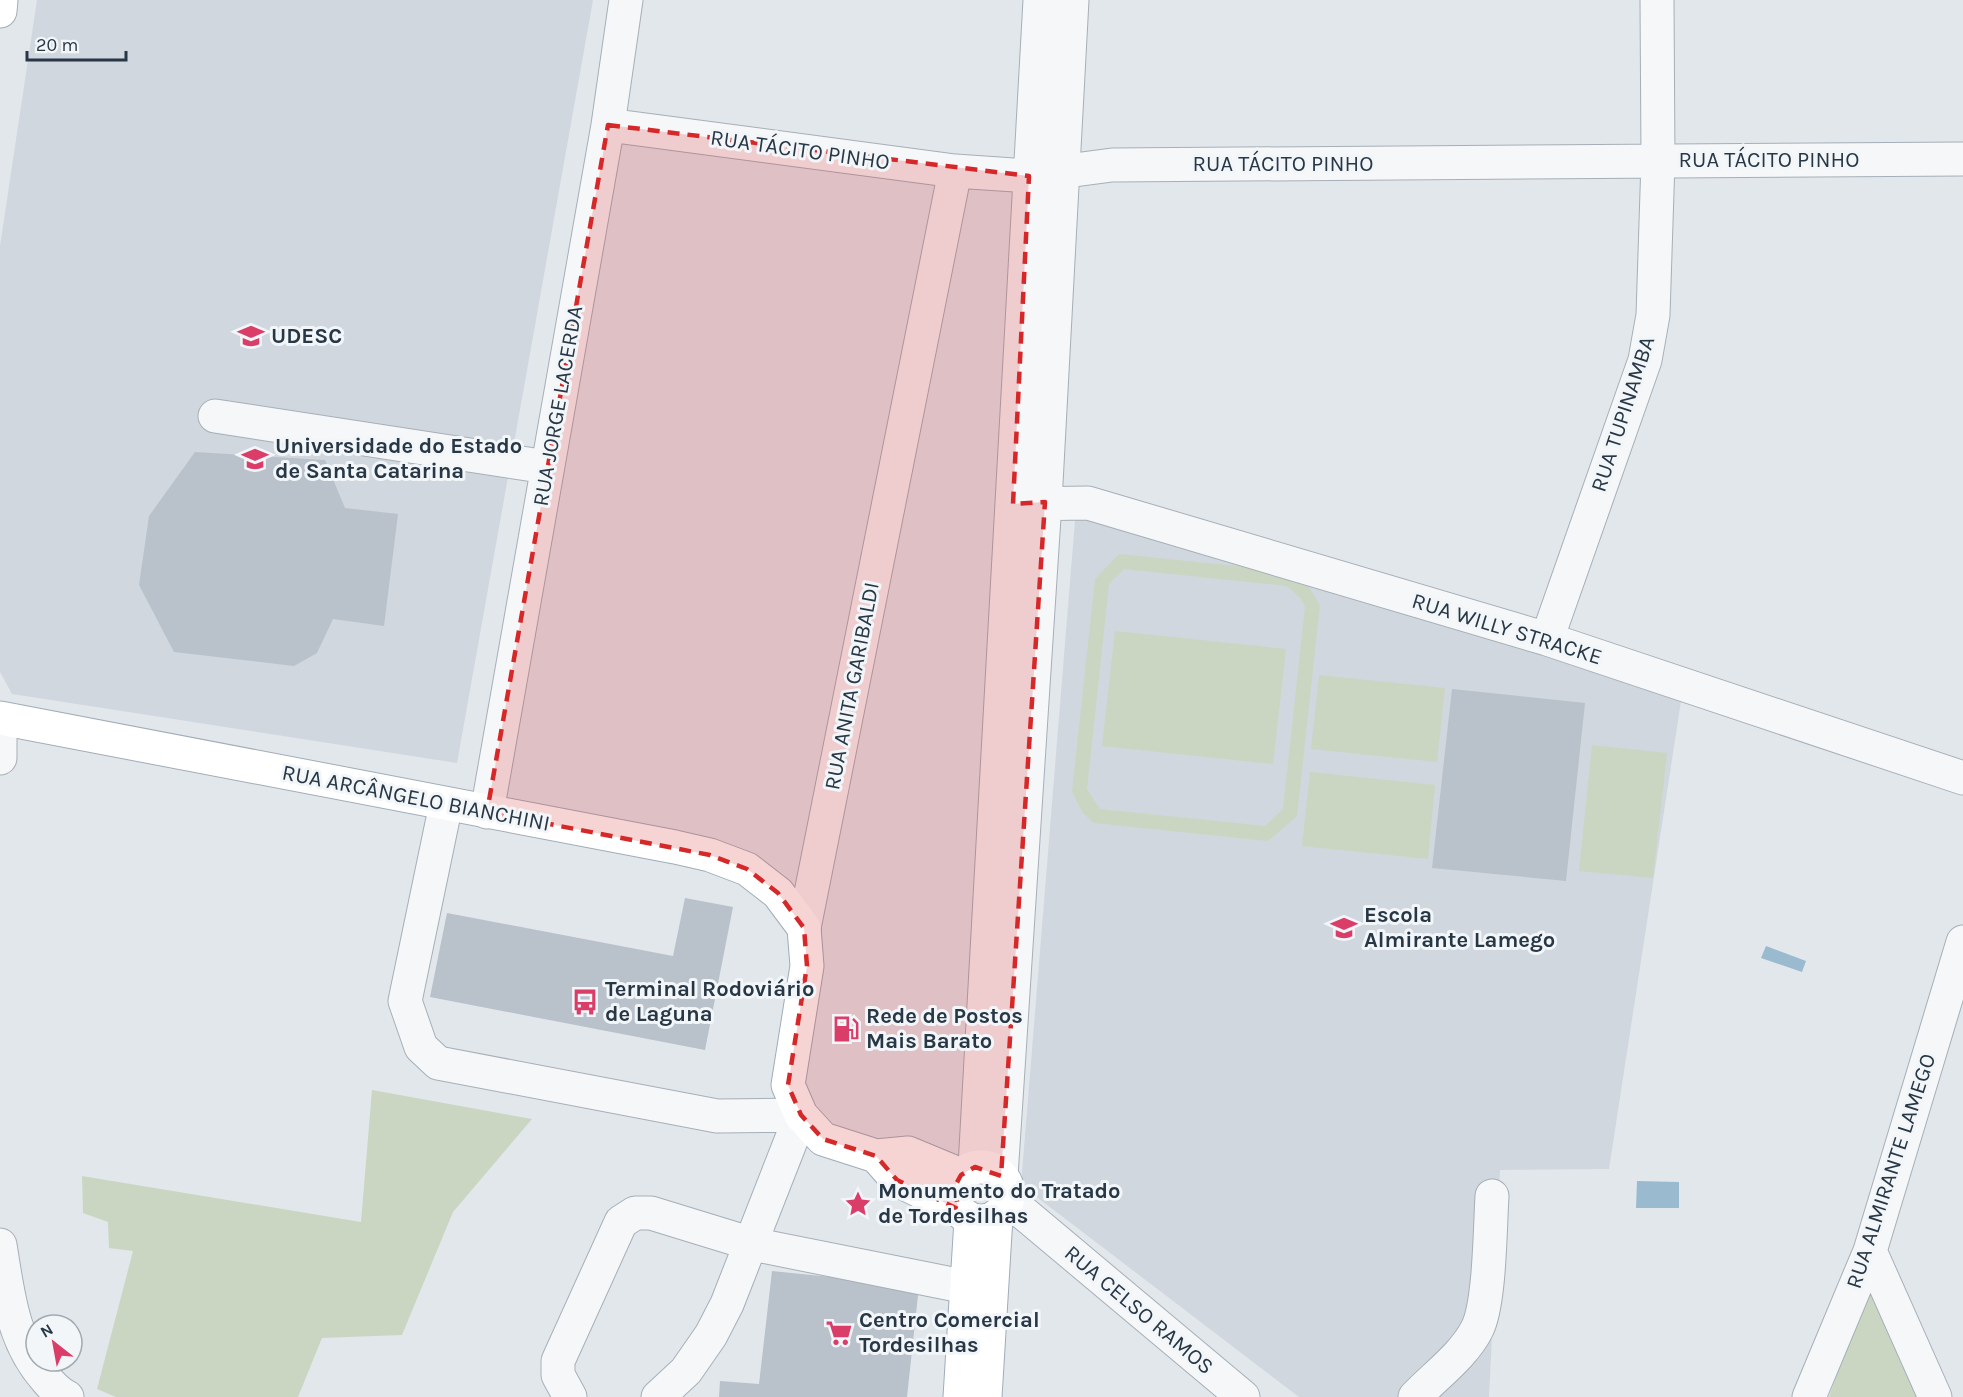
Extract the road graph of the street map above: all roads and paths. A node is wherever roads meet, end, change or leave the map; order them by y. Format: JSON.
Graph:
{"nodes":[{"id":1,"x":2,"y":0,"type":"edge"},
{"id":2,"x":626,"y":0,"type":"edge"},
{"id":3,"x":1040,"y":0,"type":"edge"},
{"id":4,"x":1072,"y":0,"type":"edge"},
{"id":5,"x":1657,"y":0,"type":"edge"},
{"id":6,"x":0,"y":11,"type":"edge"},
{"id":7,"x":608,"y":124,"type":"junction"},
{"id":8,"x":1963,"y":159,"type":"edge"},
{"id":9,"x":1658,"y":161,"type":"junction"},
{"id":10,"x":955,"y":171,"type":"junction"},
{"id":11,"x":1045,"y":175,"type":"junction"},
{"id":12,"x":215,"y":416,"type":"dead end"},
{"id":13,"x":547,"y":467,"type":"junction"},
{"id":14,"x":1045,"y":502,"type":"junction"},
{"id":15,"x":1013,"y":504,"type":"junction"},
{"id":16,"x":1547,"y":639,"type":"junction"},
{"id":17,"x":1,"y":719,"type":"edge"},
{"id":18,"x":0,"y":758,"type":"edge"},
{"id":19,"x":1963,"y":778,"type":"edge"},
{"id":20,"x":446,"y":804,"type":"junction"},
{"id":21,"x":487,"y":812,"type":"junction"},
{"id":22,"x":804,"y":928,"type":"junction"},
{"id":23,"x":1963,"y":942,"type":"edge"},
{"id":24,"x":801,"y":1115,"type":"junction"},
{"id":25,"x":981,"y":1195,"type":"junction"},
{"id":26,"x":1492,"y":1196,"type":"dead end"},
{"id":27,"x":752,"y":1244,"type":"junction"},
{"id":28,"x":0,"y":1245,"type":"edge"},
{"id":29,"x":1870,"y":1251,"type":"junction"},
{"id":30,"x":967,"y":1287,"type":"junction"},
{"id":31,"x":67,"y":1397,"type":"edge"},
{"id":32,"x":570,"y":1397,"type":"edge"},
{"id":33,"x":658,"y":1397,"type":"edge"},
{"id":34,"x":960,"y":1397,"type":"edge"},
{"id":35,"x":985,"y":1397,"type":"edge"},
{"id":36,"x":1243,"y":1397,"type":"edge"},
{"id":37,"x":1414,"y":1397,"type":"edge"},
{"id":38,"x":1809,"y":1397,"type":"edge"},
{"id":39,"x":1935,"y":1397,"type":"edge"}],
"edges":[{"from":1,"to":6,"type":"main road"},
{"from":2,"to":7,"type":"street","name":"RUA JORGE LACERDA"},
{"from":3,"to":11,"type":"street"},
{"from":4,"to":11,"type":"street"},
{"from":5,"to":9,"type":"street","name":"RUA TUPINAMBA"},
{"from":7,"to":10,"type":"street","name":"RUA TÁCITO PINHO"},
{"from":7,"to":13,"type":"street","name":"RUA JORGE LACERDA"},
{"from":8,"to":9,"type":"street","name":"RUA TÁCITO PINHO"},
{"from":9,"to":11,"type":"street","name":"RUA TÁCITO PINHO"},
{"from":9,"to":16,"type":"street","name":"RUA TUPINAMBA"},
{"from":10,"to":11,"type":"street","name":"RUA TÁCITO PINHO"},
{"from":10,"to":22,"type":"street","name":"RUA ANITA GARIBALDI"},
{"from":11,"to":14,"type":"street"},
{"from":11,"to":15,"type":"street"},
{"from":12,"to":13,"type":"street"},
{"from":13,"to":21,"type":"street","name":"RUA JORGE LACERDA"},
{"from":14,"to":15,"type":"street","name":"RUA WILLY STRACKE"},
{"from":14,"to":16,"type":"street","name":"RUA WILLY STRACKE"},
{"from":14,"to":25,"type":"street"},
{"from":15,"to":25,"type":"street"},
{"from":16,"to":19,"type":"street","name":"RUA WILLY STRACKE"},
{"from":17,"to":18,"type":"street"},
{"from":17,"to":20,"type":"main road","name":"RUA ARCÂNGELO BIANCHINI"},
{"from":20,"to":21,"type":"main road","name":"RUA ARCÂNGELO BIANCHINI"},
{"from":20,"to":24,"type":"street"},
{"from":21,"to":22,"type":"main road","name":"RUA ARCÂNGELO BIANCHINI"},
{"from":22,"to":24,"type":"main road","name":"RUA ANITA GARIBALDI"},
{"from":23,"to":29,"type":"street","name":"RUA ALMIRANTE LAMEGO"},
{"from":24,"to":25,"type":"main road","name":"RUA ANITA GARIBALDI"},
{"from":24,"to":27,"type":"street"},
{"from":25,"to":30,"type":"main road"},
{"from":25,"to":35,"type":"main road"},
{"from":25,"to":36,"type":"street","name":"RUA CELSO RAMOS"},
{"from":26,"to":37,"type":"street"},
{"from":27,"to":30,"type":"street"},
{"from":27,"to":32,"type":"street"},
{"from":27,"to":33,"type":"street"},
{"from":28,"to":31,"type":"street"},
{"from":29,"to":38,"type":"street","name":"RUA ALMIRANTE LAMEGO"},
{"from":29,"to":39,"type":"street"},
{"from":30,"to":34,"type":"main road"}]}
